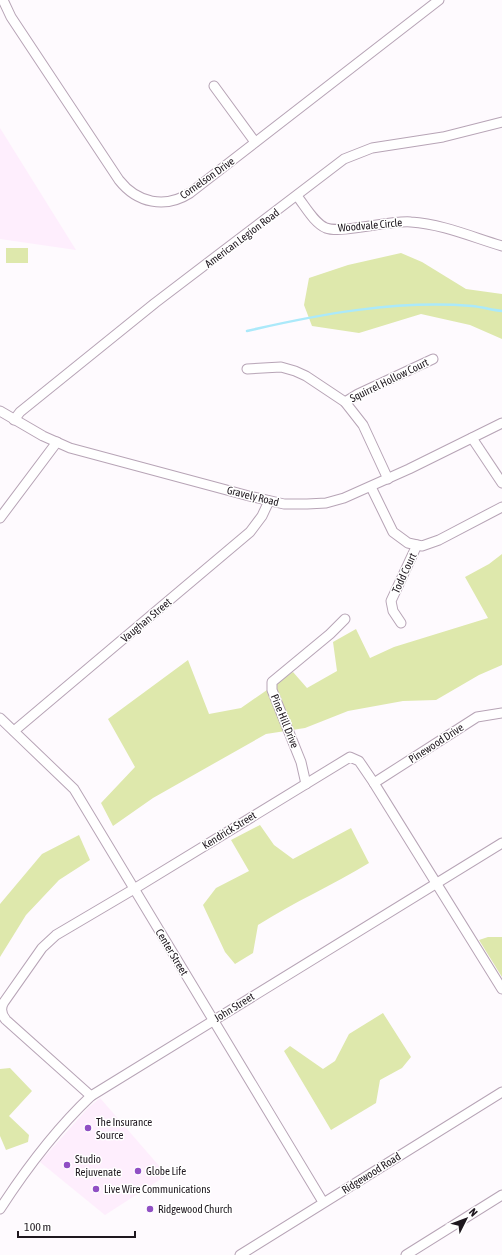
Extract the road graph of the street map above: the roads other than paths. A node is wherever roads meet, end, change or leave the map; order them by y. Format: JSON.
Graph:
{"nodes":[{"id":1,"x":3,"y":0,"type":"edge"},
{"id":2,"x":440,"y":0,"type":"edge"},
{"id":3,"x":214,"y":86,"type":"dead end"},
{"id":4,"x":502,"y":122,"type":"edge"},
{"id":5,"x":255,"y":142,"type":"junction"},
{"id":6,"x":297,"y":196,"type":"junction"},
{"id":7,"x":502,"y":246,"type":"edge"},
{"id":8,"x":433,"y":359,"type":"dead end"},
{"id":9,"x":247,"y":369,"type":"dead end"},
{"id":10,"x":345,"y":402,"type":"junction"},
{"id":11,"x":0,"y":412,"type":"edge"},
{"id":12,"x":14,"y":420,"type":"junction"},
{"id":13,"x":502,"y":424,"type":"edge"},
{"id":14,"x":472,"y":438,"type":"junction"},
{"id":15,"x":57,"y":442,"type":"junction"},
{"id":16,"x":388,"y":479,"type":"junction"},
{"id":17,"x":502,"y":483,"type":"edge"},
{"id":18,"x":371,"y":487,"type":"junction"},
{"id":19,"x":269,"y":501,"type":"junction"},
{"id":20,"x":502,"y":507,"type":"edge"},
{"id":21,"x":0,"y":518,"type":"edge"},
{"id":22,"x":417,"y":545,"type":"junction"},
{"id":23,"x":345,"y":618,"type":"dead end"},
{"id":24,"x":401,"y":623,"type":"dead end"},
{"id":25,"x":502,"y":713,"type":"edge"},
{"id":26,"x":0,"y":718,"type":"edge"},
{"id":27,"x":14,"y":732,"type":"junction"},
{"id":28,"x":374,"y":783,"type":"junction"},
{"id":29,"x":306,"y":784,"type":"junction"},
{"id":30,"x":502,"y":843,"type":"edge"},
{"id":31,"x":437,"y":883,"type":"junction"},
{"id":32,"x":134,"y":889,"type":"junction"},
{"id":33,"x":502,"y":989,"type":"edge"},
{"id":34,"x":214,"y":1020,"type":"junction"},
{"id":35,"x":502,"y":1092,"type":"edge"},
{"id":36,"x":92,"y":1096,"type":"junction"},
{"id":37,"x":502,"y":1195,"type":"edge"},
{"id":38,"x":323,"y":1202,"type":"junction"},
{"id":39,"x":0,"y":1209,"type":"edge"},
{"id":40,"x":412,"y":1253,"type":"edge"},
{"id":41,"x":240,"y":1255,"type":"edge"}],
"edges":[{"from":1,"to":5,"type":"street","name":"Cornelson Drive"},
{"from":2,"to":5,"type":"street","name":"Cornelson Drive"},
{"from":3,"to":5,"type":"street"},
{"from":4,"to":6,"type":"street","name":"American Legion Road"},
{"from":6,"to":7,"type":"street","name":"Woodvale Circle"},
{"from":6,"to":12,"type":"street","name":"American Legion Road"},
{"from":8,"to":10,"type":"street","name":"Squirrel Hollow Court"},
{"from":9,"to":10,"type":"street"},
{"from":10,"to":16,"type":"street"},
{"from":11,"to":12,"type":"street","name":"Gravely Road"},
{"from":12,"to":15,"type":"street","name":"Gravely Road"},
{"from":13,"to":14,"type":"street","name":"Gravely Road"},
{"from":14,"to":16,"type":"street","name":"Gravely Road"},
{"from":14,"to":17,"type":"street"},
{"from":15,"to":19,"type":"street","name":"Gravely Road"},
{"from":15,"to":21,"type":"street"},
{"from":16,"to":18,"type":"street","name":"Gravely Road"},
{"from":18,"to":19,"type":"street","name":"Gravely Road"},
{"from":18,"to":22,"type":"street"},
{"from":19,"to":27,"type":"street","name":"Vaughan Street"},
{"from":20,"to":22,"type":"street"},
{"from":22,"to":24,"type":"street","name":"Todd Court"},
{"from":23,"to":29,"type":"street","name":"Pine Hill Drive"},
{"from":25,"to":28,"type":"street","name":"Pinewood Drive"},
{"from":26,"to":27,"type":"street","name":"Center Street"},
{"from":27,"to":32,"type":"street","name":"Center Street"},
{"from":28,"to":29,"type":"street","name":"Kendrick Street"},
{"from":28,"to":31,"type":"street","name":"Kendrick Street"},
{"from":29,"to":32,"type":"street","name":"Kendrick Street"},
{"from":30,"to":31,"type":"street","name":"John Street"},
{"from":31,"to":33,"type":"street","name":"Kendrick Street"},
{"from":31,"to":34,"type":"street","name":"John Street"},
{"from":32,"to":34,"type":"street","name":"Center Street"},
{"from":32,"to":36,"type":"street","name":"Kendrick Street"},
{"from":34,"to":36,"type":"street","name":"John Street"},
{"from":34,"to":38,"type":"street","name":"Center Street"},
{"from":35,"to":38,"type":"street","name":"Ridgewood Road"},
{"from":36,"to":39,"type":"street","name":"John Street"},
{"from":37,"to":40,"type":"street"},
{"from":38,"to":41,"type":"street","name":"Ridgewood Road"}]}
